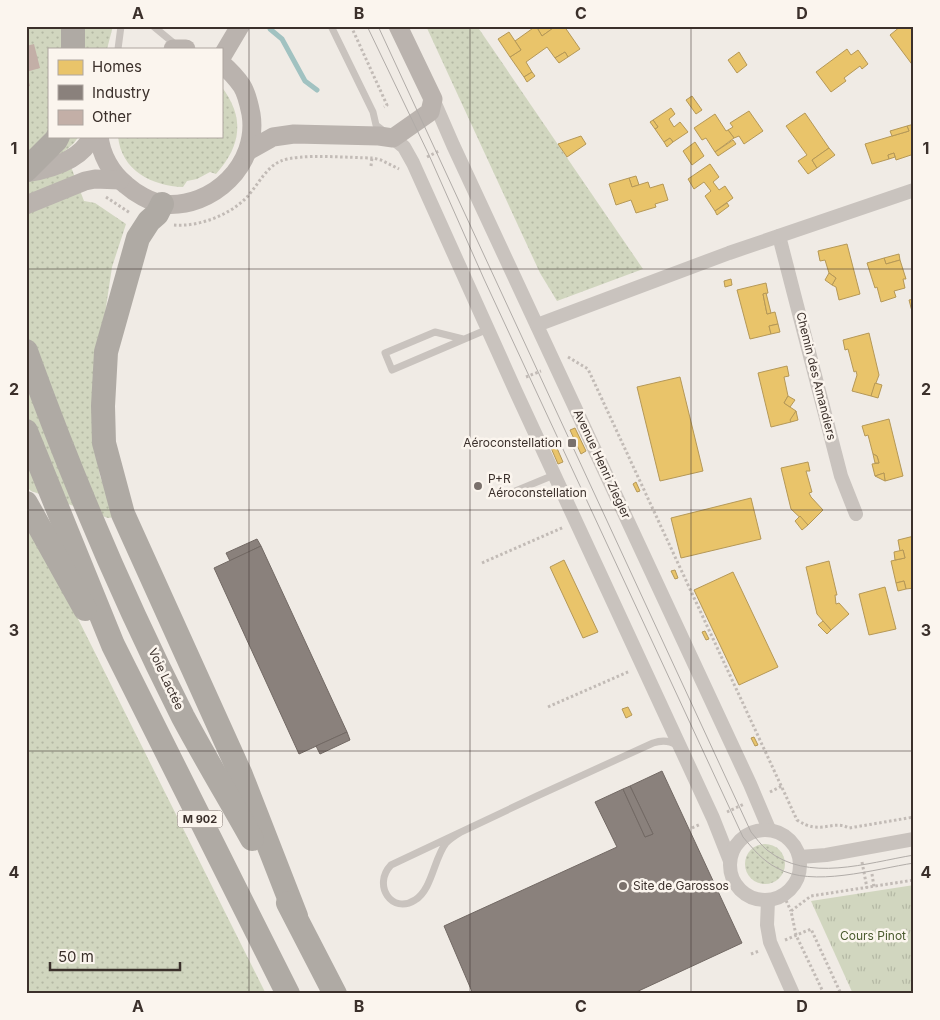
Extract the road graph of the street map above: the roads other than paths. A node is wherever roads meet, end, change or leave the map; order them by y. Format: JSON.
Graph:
{"nodes":[{"id":1,"x":74,"y":26,"type":"edge"},
{"id":2,"x":121,"y":26,"type":"edge"},
{"id":3,"x":153,"y":26,"type":"edge"},
{"id":4,"x":240,"y":26,"type":"edge"},
{"id":5,"x":331,"y":26,"type":"edge"},
{"id":6,"x":398,"y":26,"type":"edge"},
{"id":7,"x":73,"y":48,"type":"edge"},
{"id":8,"x":118,"y":48,"type":"edge"},
{"id":9,"x":180,"y":48,"type":"edge"},
{"id":10,"x":222,"y":56,"type":"edge"},
{"id":11,"x":222,"y":64,"type":"edge"},
{"id":12,"x":433,"y":99,"type":"junction"},
{"id":13,"x":57,"y":138,"type":"edge"},
{"id":14,"x":91,"y":138,"type":"edge"},
{"id":15,"x":99,"y":138,"type":"edge"},
{"id":16,"x":393,"y":138,"type":"junction"},
{"id":17,"x":248,"y":151,"type":"junction"},
{"id":18,"x":26,"y":172,"type":"edge"},
{"id":19,"x":120,"y":180,"type":"junction"},
{"id":20,"x":914,"y":190,"type":"edge"},
{"id":21,"x":27,"y":205,"type":"edge"},
{"id":22,"x":166,"y":214,"type":"junction"},
{"id":23,"x":779,"y":236,"type":"junction"},
{"id":24,"x":537,"y":325,"type":"junction"},
{"id":25,"x":488,"y":329,"type":"junction"},
{"id":26,"x":463,"y":339,"type":"junction"},
{"id":27,"x":26,"y":351,"type":"edge"},
{"id":28,"x":26,"y":430,"type":"edge"},
{"id":29,"x":554,"y":475,"type":"junction"},
{"id":30,"x":508,"y":494,"type":"dead end"},
{"id":31,"x":26,"y":503,"type":"edge"},
{"id":32,"x":856,"y":514,"type":"dead end"},
{"id":33,"x":113,"y":645,"type":"junction"},
{"id":34,"x":680,"y":749,"type":"junction"},
{"id":35,"x":769,"y":829,"type":"junction"},
{"id":36,"x":462,"y":832,"type":"junction"},
{"id":37,"x":914,"y":840,"type":"edge"},
{"id":38,"x":800,"y":857,"type":"junction"},
{"id":39,"x":730,"y":860,"type":"junction"},
{"id":40,"x":768,"y":900,"type":"junction"},
{"id":41,"x":296,"y":916,"type":"junction"},
{"id":42,"x":288,"y":994,"type":"edge"},
{"id":43,"x":335,"y":994,"type":"edge"},
{"id":44,"x":793,"y":994,"type":"edge"}],
"edges":[{"from":1,"to":7,"type":"highway"},
{"from":2,"to":8,"type":"lane"},
{"from":3,"to":9,"type":"lane"},
{"from":4,"to":10,"type":"main road"},
{"from":5,"to":16,"type":"lane"},
{"from":6,"to":12,"type":"main road"},
{"from":11,"to":17,"type":"main road"},
{"from":12,"to":16,"type":"main road"},
{"from":12,"to":24,"type":"street","name":"Avenue Henri Ziegler"},
{"from":13,"to":18,"type":"highway"},
{"from":14,"to":18,"type":"main road"},
{"from":15,"to":19,"type":"main road"},
{"from":16,"to":17,"type":"main road"},
{"from":16,"to":25,"type":"street"},
{"from":17,"to":22,"type":"main road"},
{"from":19,"to":21,"type":"main road"},
{"from":19,"to":22,"type":"main road"},
{"from":20,"to":23,"type":"street"},
{"from":22,"to":41,"type":"highway"},
{"from":23,"to":24,"type":"street"},
{"from":23,"to":32,"type":"street","name":"Chemin des Amandiers"},
{"from":24,"to":35,"type":"street","name":"Avenue Henri Ziegler"},
{"from":25,"to":26,"type":"lane"},
{"from":25,"to":29,"type":"street"},
{"from":26,"to":26,"type":"lane"},
{"from":27,"to":41,"type":"highway","name":"Voie Lactée","number":"M 902"},
{"from":28,"to":33,"type":"highway","number":"M 902"},
{"from":29,"to":30,"type":"lane"},
{"from":29,"to":34,"type":"street"},
{"from":31,"to":33,"type":"highway"},
{"from":33,"to":42,"type":"highway","number":"M 902"},
{"from":34,"to":36,"type":"lane"},
{"from":34,"to":39,"type":"street"},
{"from":35,"to":38,"type":"street"},
{"from":35,"to":39,"type":"street"},
{"from":36,"to":36,"type":"lane"},
{"from":37,"to":38,"type":"street"},
{"from":38,"to":40,"type":"street"},
{"from":39,"to":40,"type":"street"},
{"from":40,"to":44,"type":"street"},
{"from":41,"to":43,"type":"highway","name":"Voie Lactée","number":"M 902"}]}
